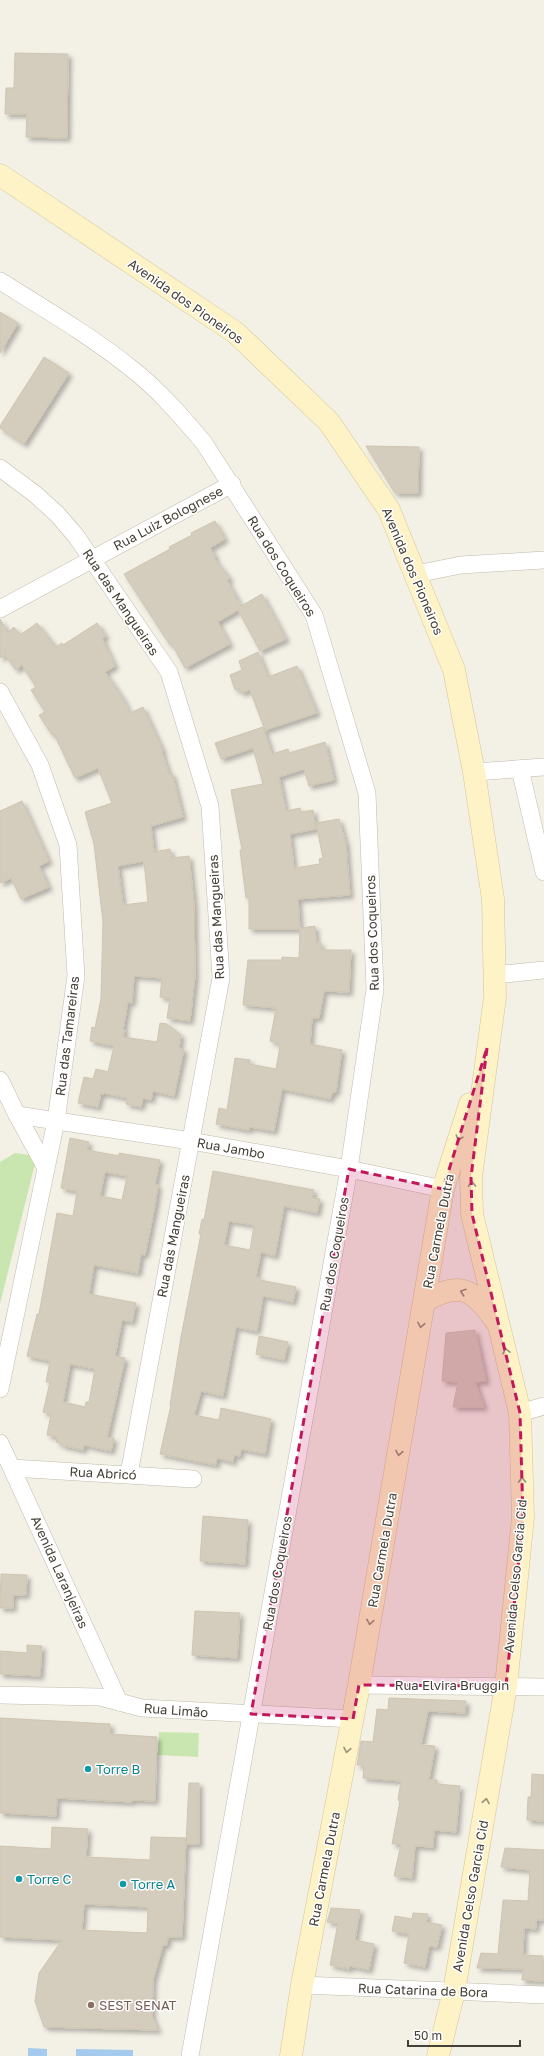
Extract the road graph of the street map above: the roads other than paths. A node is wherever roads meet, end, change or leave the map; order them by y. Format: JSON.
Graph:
{"nodes":[{"id":1,"x":0,"y":175,"type":"edge"},
{"id":2,"x":0,"y":281,"type":"edge"},
{"id":3,"x":0,"y":468,"type":"edge"},
{"id":4,"x":232,"y":484,"type":"junction"},
{"id":5,"x":92,"y":558,"type":"junction"},
{"id":6,"x":544,"y":560,"type":"edge"},
{"id":7,"x":416,"y":574,"type":"junction"},
{"id":8,"x":0,"y":609,"type":"edge"},
{"id":9,"x":0,"y":692,"type":"edge"},
{"id":10,"x":544,"y":767,"type":"edge"},
{"id":11,"x":520,"y":769,"type":"junction"},
{"id":12,"x":474,"y":772,"type":"junction"},
{"id":13,"x":544,"y":872,"type":"edge"},
{"id":14,"x":544,"y":970,"type":"edge"},
{"id":15,"x":494,"y":975,"type":"junction"},
{"id":16,"x":487,"y":1048,"type":"junction"},
{"id":17,"x":0,"y":1080,"type":"edge"},
{"id":18,"x":17,"y":1116,"type":"junction"},
{"id":19,"x":56,"y":1121,"type":"junction"},
{"id":20,"x":191,"y":1141,"type":"junction"},
{"id":21,"x":46,"y":1168,"type":"junction"},
{"id":22,"x":349,"y":1170,"type":"junction"},
{"id":23,"x":443,"y":1189,"type":"junction"},
{"id":24,"x":472,"y":1214,"type":"junction"},
{"id":25,"x":425,"y":1301,"type":"junction"},
{"id":26,"x":500,"y":1327,"type":"junction"},
{"id":27,"x":1,"y":1381,"type":"edge"},
{"id":28,"x":544,"y":1406,"type":"edge"},
{"id":29,"x":520,"y":1412,"type":"junction"},
{"id":30,"x":0,"y":1443,"type":"edge"},
{"id":31,"x":12,"y":1468,"type":"junction"},
{"id":32,"x":129,"y":1474,"type":"junction"},
{"id":33,"x":193,"y":1479,"type":"dead end"},
{"id":34,"x":359,"y":1685,"type":"junction"},
{"id":35,"x":506,"y":1686,"type":"junction"},
{"id":36,"x":544,"y":1687,"type":"edge"},
{"id":37,"x":0,"y":1695,"type":"edge"},
{"id":38,"x":118,"y":1702,"type":"junction"},
{"id":39,"x":251,"y":1714,"type":"junction"},
{"id":40,"x":353,"y":1720,"type":"junction"},
{"id":41,"x":302,"y":1985,"type":"junction"},
{"id":42,"x":454,"y":1991,"type":"junction"},
{"id":43,"x":544,"y":1995,"type":"edge"},
{"id":44,"x":190,"y":2056,"type":"edge"},
{"id":45,"x":291,"y":2056,"type":"edge"},
{"id":46,"x":438,"y":2056,"type":"edge"}],
"edges":[{"from":1,"to":7,"type":"main road","name":"Avenida dos Pioneiros"},
{"from":2,"to":4,"type":"street","name":"Rua dos Coqueiros"},
{"from":3,"to":5,"type":"street","name":"Rua das Mangueiras"},
{"from":4,"to":5,"type":"street","name":"Rua Luiz Bolognese"},
{"from":4,"to":22,"type":"street","name":"Rua dos Coqueiros"},
{"from":5,"to":8,"type":"street","name":"Rua Luiz Bolognese"},
{"from":5,"to":20,"type":"street","name":"Rua das Mangueiras"},
{"from":6,"to":7,"type":"street"},
{"from":7,"to":12,"type":"main road","name":"Avenida dos Pioneiros"},
{"from":9,"to":19,"type":"street","name":"Rua das Tamareiras"},
{"from":10,"to":11,"type":"street"},
{"from":11,"to":12,"type":"street"},
{"from":11,"to":13,"type":"street"},
{"from":12,"to":15,"type":"main road","name":"Avenida dos Pioneiros"},
{"from":14,"to":15,"type":"street"},
{"from":15,"to":16,"type":"main road","name":"Avenida dos Pioneiros"},
{"from":16,"to":23,"type":"main road","name":"Rua Carmela Dutra","one_way":true},
{"from":24,"to":16,"type":"main road","name":"Avenida Celso Garcia Cid","one_way":true},
{"from":17,"to":18,"type":"street"},
{"from":18,"to":19,"type":"street","name":"Rua Jambo"},
{"from":18,"to":21,"type":"street"},
{"from":19,"to":20,"type":"street","name":"Rua Jambo"},
{"from":19,"to":21,"type":"street","name":"Rua das Tamareiras"},
{"from":20,"to":22,"type":"street","name":"Rua Jambo"},
{"from":20,"to":32,"type":"street","name":"Rua das Mangueiras"},
{"from":21,"to":27,"type":"street","name":"Rua das Tamareiras"},
{"from":22,"to":23,"type":"street","name":"Rua Jambo"},
{"from":22,"to":39,"type":"street","name":"Rua dos Coqueiros"},
{"from":23,"to":24,"type":"main road"},
{"from":23,"to":25,"type":"main road","name":"Rua Carmela Dutra"},
{"from":24,"to":26,"type":"main road","name":"Avenida Celso Garcia Cid"},
{"from":26,"to":25,"type":"main road","one_way":true},
{"from":25,"to":34,"type":"main road","name":"Rua Carmela Dutra","one_way":true},
{"from":29,"to":26,"type":"main road","name":"Avenida Celso Garcia Cid","one_way":true},
{"from":28,"to":29,"type":"street"},
{"from":35,"to":29,"type":"main road","name":"Avenida Celso Garcia Cid","one_way":true},
{"from":30,"to":31,"type":"street","name":"Avenida Laranjeiras"},
{"from":31,"to":32,"type":"street","name":"Rua Abricó"},
{"from":31,"to":38,"type":"street","name":"Avenida Laranjeiras"},
{"from":32,"to":33,"type":"street","name":"Rua Abricó"},
{"from":34,"to":35,"type":"street","name":"Rua Elvira Bruggin"},
{"from":34,"to":40,"type":"main road","name":"Rua Carmela Dutra"},
{"from":35,"to":36,"type":"street","name":"Rua Elvira Bruggin"},
{"from":42,"to":35,"type":"main road","name":"Avenida Celso Garcia Cid","one_way":true},
{"from":37,"to":38,"type":"street","name":"Rua Limão"},
{"from":38,"to":39,"type":"street","name":"Rua Limão"},
{"from":39,"to":40,"type":"street","name":"Rua Limão"},
{"from":39,"to":44,"type":"street","name":"Rua dos Coqueiros"},
{"from":40,"to":41,"type":"main road","name":"Rua Carmela Dutra","one_way":true},
{"from":41,"to":42,"type":"street","name":"Rua Catarina de Bora"},
{"from":41,"to":45,"type":"main road","name":"Rua Carmela Dutra"},
{"from":42,"to":43,"type":"street","name":"Rua Catarina de Bora"},
{"from":42,"to":46,"type":"main road","name":"Avenida Celso Garcia Cid"}]}
